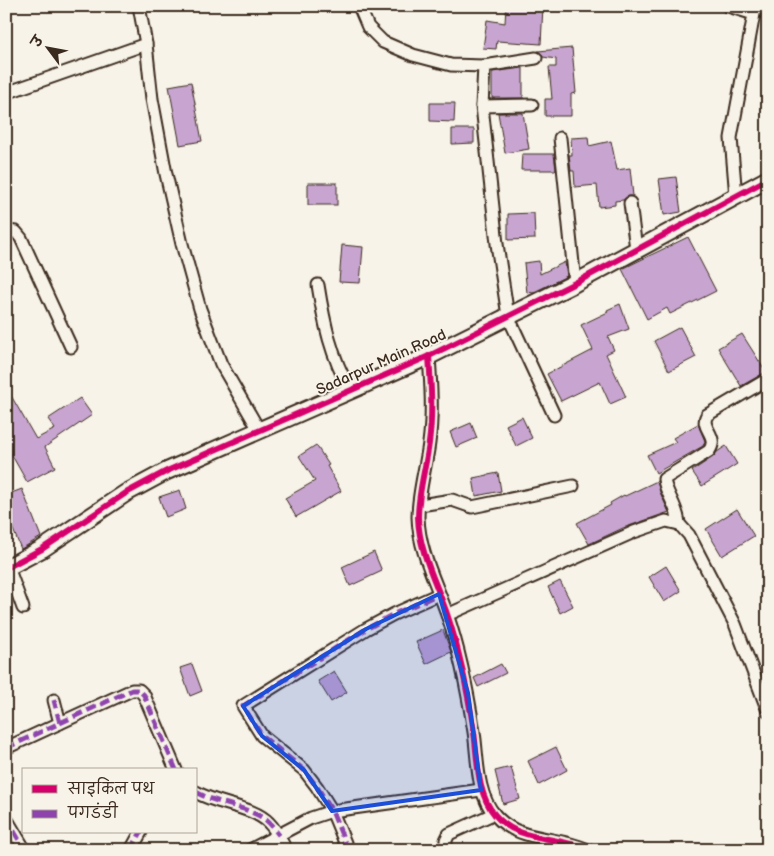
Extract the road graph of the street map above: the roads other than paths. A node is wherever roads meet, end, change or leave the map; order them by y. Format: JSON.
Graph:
{"nodes":[{"id":1,"x":139,"y":6,"type":"edge"},
{"id":2,"x":360,"y":6,"type":"edge"},
{"id":3,"x":728,"y":6,"type":"edge"},
{"id":4,"x":146,"y":44,"type":"junction"},
{"id":5,"x":536,"y":58,"type":"dead end"},
{"id":6,"x":484,"y":66,"type":"junction"},
{"id":7,"x":6,"y":93,"type":"edge"},
{"id":8,"x":532,"y":105,"type":"dead end"},
{"id":9,"x":482,"y":106,"type":"junction"},
{"id":10,"x":560,"y":138,"type":"dead end"},
{"id":11,"x":768,"y":180,"type":"edge"},
{"id":12,"x":736,"y":197,"type":"junction"},
{"id":13,"x":630,"y":203,"type":"dead end"},
{"id":14,"x":6,"y":231,"type":"edge"},
{"id":15,"x":636,"y":249,"type":"junction"},
{"id":16,"x":575,"y":283,"type":"junction"},
{"id":17,"x":318,"y":285,"type":"dead end"},
{"id":18,"x":508,"y":316,"type":"junction"},
{"id":19,"x":71,"y":347,"type":"dead end"},
{"id":20,"x":429,"y":356,"type":"junction"},
{"id":21,"x":768,"y":379,"type":"edge"},
{"id":22,"x":350,"y":390,"type":"junction"},
{"id":23,"x":554,"y":415,"type":"dead end"},
{"id":24,"x":259,"y":430,"type":"junction"},
{"id":25,"x":573,"y":486,"type":"dead end"},
{"id":26,"x":420,"y":505,"type":"junction"},
{"id":27,"x":680,"y":524,"type":"junction"},
{"id":28,"x":7,"y":567,"type":"edge"},
{"id":29,"x":439,"y":594,"type":"junction"},
{"id":30,"x":23,"y":608,"type":"dead end"},
{"id":31,"x":447,"y":614,"type":"junction"},
{"id":32,"x":54,"y":700,"type":"dead end"},
{"id":33,"x":767,"y":707,"type":"edge"},
{"id":34,"x":60,"y":723,"type":"junction"},
{"id":35,"x":6,"y":748,"type":"edge"},
{"id":36,"x":175,"y":768,"type":"edge"},
{"id":37,"x":482,"y":790,"type":"junction"},
{"id":38,"x":198,"y":793,"type":"edge"},
{"id":39,"x":332,"y":811,"type":"junction"},
{"id":40,"x":493,"y":814,"type":"junction"},
{"id":41,"x":6,"y":818,"type":"edge"},
{"id":42,"x":140,"y":834,"type":"edge"},
{"id":43,"x":279,"y":835,"type":"junction"},
{"id":44,"x":25,"y":850,"type":"edge"},
{"id":45,"x":131,"y":850,"type":"edge"},
{"id":46,"x":250,"y":850,"type":"edge"},
{"id":47,"x":286,"y":850,"type":"edge"},
{"id":48,"x":348,"y":850,"type":"edge"},
{"id":49,"x":446,"y":850,"type":"edge"},
{"id":50,"x":588,"y":850,"type":"edge"}],
"edges":[{"from":1,"to":4,"type":"street"},
{"from":2,"to":6,"type":"street"},
{"from":3,"to":12,"type":"street"},
{"from":4,"to":7,"type":"street"},
{"from":4,"to":24,"type":"street"},
{"from":5,"to":6,"type":"street"},
{"from":6,"to":9,"type":"street"},
{"from":8,"to":9,"type":"street"},
{"from":9,"to":18,"type":"street"},
{"from":10,"to":16,"type":"street"},
{"from":11,"to":12,"type":"street","name":"Sadarpur Main Road"},
{"from":12,"to":15,"type":"street","name":"Sadarpur Main Road"},
{"from":13,"to":15,"type":"street"},
{"from":14,"to":19,"type":"street"},
{"from":15,"to":16,"type":"street","name":"Sadarpur Main Road"},
{"from":16,"to":18,"type":"street","name":"Sadarpur Main Road"},
{"from":17,"to":22,"type":"street"},
{"from":18,"to":20,"type":"street","name":"Sadarpur Main Road"},
{"from":18,"to":23,"type":"street"},
{"from":20,"to":22,"type":"street","name":"Sadarpur Main Road"},
{"from":20,"to":26,"type":"street"},
{"from":21,"to":27,"type":"street"},
{"from":22,"to":24,"type":"street","name":"Sadarpur Main Road"},
{"from":24,"to":28,"type":"street","name":"Sadarpur Main Road"},
{"from":25,"to":26,"type":"street"},
{"from":26,"to":29,"type":"street"},
{"from":27,"to":31,"type":"street"},
{"from":27,"to":33,"type":"street"},
{"from":28,"to":30,"type":"street"},
{"from":29,"to":31,"type":"street"},
{"from":29,"to":39,"type":"street"},
{"from":31,"to":37,"type":"street"},
{"from":32,"to":34,"type":"street"},
{"from":34,"to":35,"type":"street"},
{"from":34,"to":36,"type":"street"},
{"from":37,"to":39,"type":"street"},
{"from":37,"to":40,"type":"street"},
{"from":38,"to":43,"type":"street"},
{"from":39,"to":43,"type":"street"},
{"from":39,"to":48,"type":"street"},
{"from":40,"to":49,"type":"street"},
{"from":40,"to":50,"type":"street"},
{"from":41,"to":44,"type":"street"},
{"from":42,"to":45,"type":"street"},
{"from":43,"to":46,"type":"street"},
{"from":43,"to":47,"type":"street"}]}
